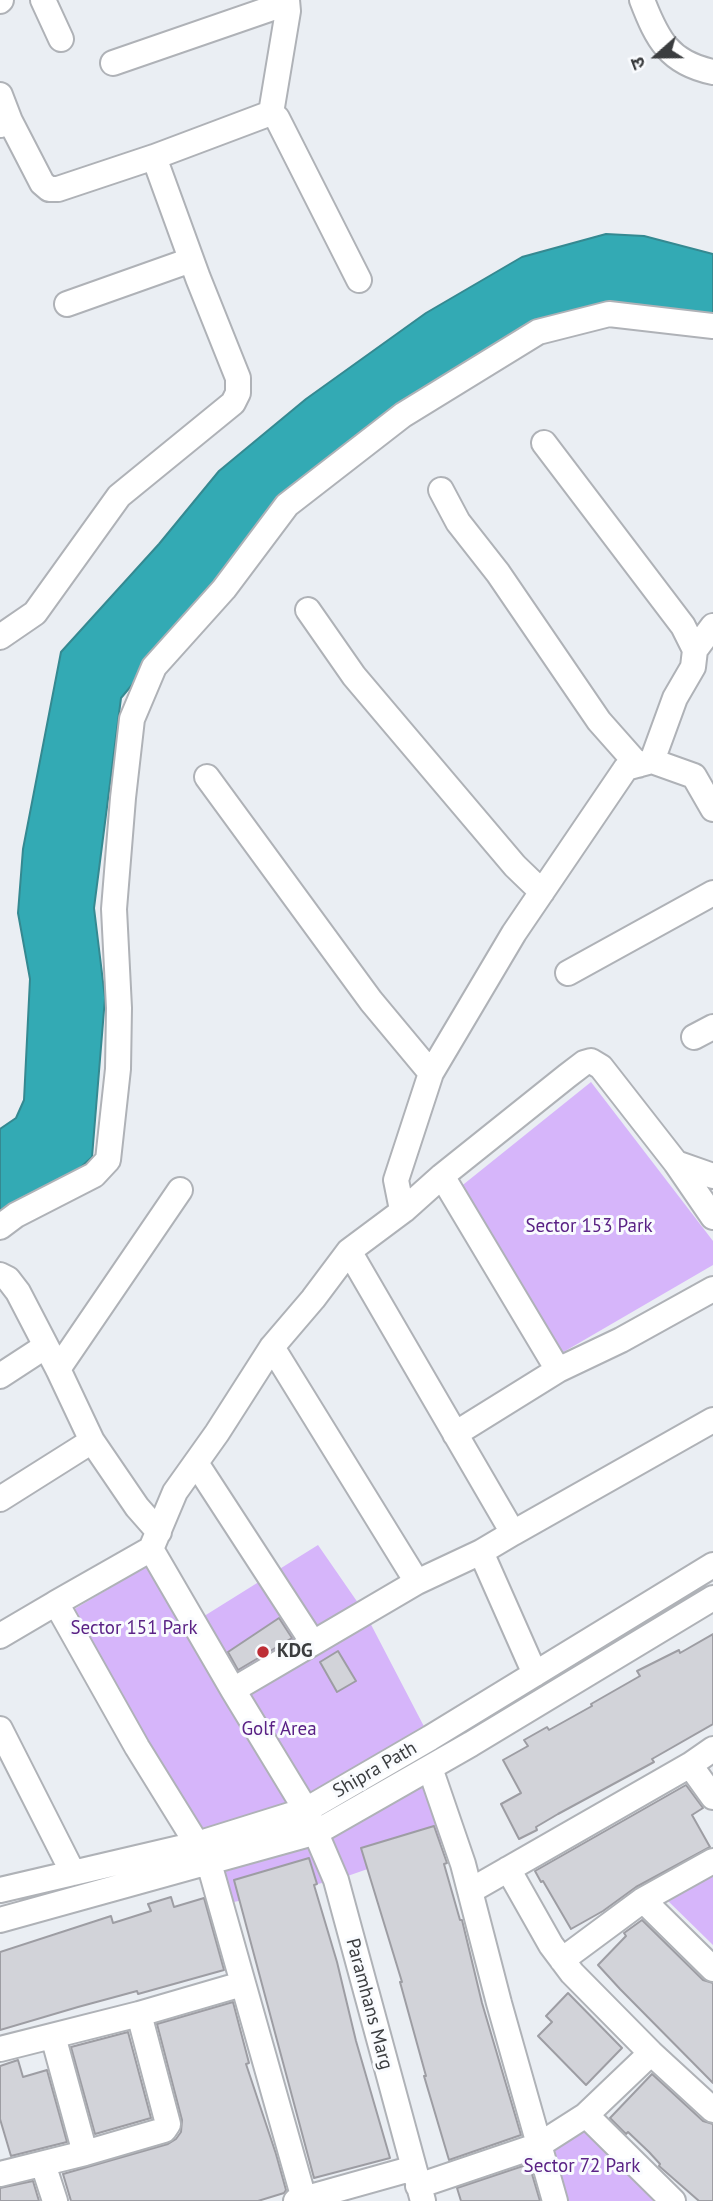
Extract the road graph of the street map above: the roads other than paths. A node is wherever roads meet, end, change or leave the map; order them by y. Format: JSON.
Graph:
{"nodes":[{"id":1,"x":43,"y":0,"type":"edge"},
{"id":2,"x":642,"y":0,"type":"edge"},
{"id":3,"x":287,"y":2,"type":"edge"},
{"id":4,"x":61,"y":39,"type":"dead end"},
{"id":5,"x":113,"y":63,"type":"dead end"},
{"id":6,"x":713,"y":72,"type":"edge"},
{"id":7,"x":0,"y":95,"type":"edge"},
{"id":8,"x":271,"y":113,"type":"junction"},
{"id":9,"x":5,"y":123,"type":"edge"},
{"id":10,"x":154,"y":157,"type":"junction"},
{"id":11,"x":191,"y":260,"type":"junction"},
{"id":12,"x":359,"y":279,"type":"dead end"},
{"id":13,"x":67,"y":304,"type":"dead end"},
{"id":14,"x":713,"y":326,"type":"edge"},
{"id":15,"x":544,"y":443,"type":"dead end"},
{"id":16,"x":441,"y":490,"type":"dead end"},
{"id":17,"x":308,"y":610,"type":"dead end"},
{"id":18,"x":713,"y":626,"type":"edge"},
{"id":19,"x":0,"y":637,"type":"edge"},
{"id":20,"x":695,"y":650,"type":"junction"},
{"id":21,"x":645,"y":763,"type":"junction"},
{"id":22,"x":207,"y":777,"type":"dead end"},
{"id":23,"x":713,"y":809,"type":"edge"},
{"id":24,"x":542,"y":892,"type":"junction"},
{"id":25,"x":713,"y":893,"type":"edge"},
{"id":26,"x":568,"y":973,"type":"dead end"},
{"id":27,"x":431,"y":1073,"type":"junction"},
{"id":28,"x":676,"y":1163,"type":"junction"},
{"id":29,"x":442,"y":1176,"type":"junction"},
{"id":30,"x":713,"y":1176,"type":"edge"},
{"id":31,"x":180,"y":1190,"type":"dead end"},
{"id":32,"x":404,"y":1210,"type":"junction"},
{"id":33,"x":713,"y":1217,"type":"edge"},
{"id":34,"x":0,"y":1227,"type":"edge"},
{"id":35,"x":349,"y":1251,"type":"junction"},
{"id":36,"x":0,"y":1275,"type":"edge"},
{"id":37,"x":713,"y":1289,"type":"edge"},
{"id":38,"x":46,"y":1346,"type":"junction"},
{"id":39,"x":272,"y":1348,"type":"junction"},
{"id":40,"x":58,"y":1369,"type":"junction"},
{"id":41,"x":558,"y":1370,"type":"junction"},
{"id":42,"x":0,"y":1376,"type":"edge"},
{"id":43,"x":713,"y":1420,"type":"edge"},
{"id":44,"x":455,"y":1434,"type":"junction"},
{"id":45,"x":92,"y":1441,"type":"junction"},
{"id":46,"x":196,"y":1463,"type":"junction"},
{"id":47,"x":0,"y":1499,"type":"edge"},
{"id":48,"x":513,"y":1533,"type":"junction"},
{"id":49,"x":155,"y":1540,"type":"junction"},
{"id":50,"x":481,"y":1552,"type":"junction"},
{"id":51,"x":709,"y":1575,"type":"edge"},
{"id":52,"x":417,"y":1582,"type":"junction"},
{"id":53,"x":713,"y":1598,"type":"edge"},
{"id":54,"x":56,"y":1603,"type":"junction"},
{"id":55,"x":0,"y":1636,"type":"edge"},
{"id":56,"x":313,"y":1643,"type":"junction"},
{"id":57,"x":535,"y":1674,"type":"junction"},
{"id":58,"x":233,"y":1690,"type":"junction"},
{"id":59,"x":0,"y":1729,"type":"edge"},
{"id":60,"x":713,"y":1749,"type":"edge"},
{"id":61,"x":690,"y":1765,"type":"junction"},
{"id":62,"x":430,"y":1768,"type":"junction"},
{"id":63,"x":713,"y":1797,"type":"edge"},
{"id":64,"x":306,"y":1810,"type":"junction"},
{"id":65,"x":317,"y":1832,"type":"junction"},
{"id":66,"x":203,"y":1853,"type":"junction"},
{"id":67,"x":713,"y":1861,"type":"edge"},
{"id":68,"x":508,"y":1869,"type":"junction"},
{"id":69,"x":74,"y":1873,"type":"junction"},
{"id":70,"x":0,"y":1890,"type":"edge"},
{"id":71,"x":470,"y":1891,"type":"junction"},
{"id":72,"x":643,"y":1900,"type":"junction"},
{"id":73,"x":0,"y":1920,"type":"edge"},
{"id":74,"x":562,"y":1960,"type":"junction"},
{"id":75,"x":713,"y":1969,"type":"edge"},
{"id":76,"x":242,"y":1984,"type":"junction"},
{"id":77,"x":139,"y":2014,"type":"junction"},
{"id":78,"x":53,"y":2036,"type":"junction"},
{"id":79,"x":0,"y":2049,"type":"edge"},
{"id":80,"x":651,"y":2053,"type":"junction"},
{"id":81,"x":713,"y":2110,"type":"edge"},
{"id":82,"x":586,"y":2115,"type":"junction"},
{"id":83,"x":539,"y":2146,"type":"junction"},
{"id":84,"x":85,"y":2153,"type":"junction"},
{"id":85,"x":43,"y":2164,"type":"junction"},
{"id":86,"x":1,"y":2169,"type":"edge"},
{"id":87,"x":418,"y":2185,"type":"edge"},
{"id":88,"x":300,"y":2200,"type":"edge"},
{"id":89,"x":55,"y":2201,"type":"edge"},
{"id":90,"x":555,"y":2201,"type":"edge"},
{"id":91,"x":673,"y":2201,"type":"edge"}],
"edges":[{"from":1,"to":4,"type":"street"},
{"from":2,"to":6,"type":"street"},
{"from":3,"to":5,"type":"street"},
{"from":3,"to":8,"type":"street"},
{"from":7,"to":9,"type":"street"},
{"from":8,"to":10,"type":"street"},
{"from":8,"to":12,"type":"street"},
{"from":9,"to":10,"type":"street"},
{"from":10,"to":11,"type":"street"},
{"from":11,"to":13,"type":"street"},
{"from":11,"to":19,"type":"street"},
{"from":14,"to":34,"type":"street"},
{"from":15,"to":20,"type":"street"},
{"from":16,"to":21,"type":"street"},
{"from":17,"to":24,"type":"street"},
{"from":18,"to":20,"type":"street"},
{"from":20,"to":21,"type":"street"},
{"from":21,"to":23,"type":"street"},
{"from":21,"to":24,"type":"street"},
{"from":22,"to":27,"type":"street"},
{"from":24,"to":27,"type":"street"},
{"from":25,"to":26,"type":"street"},
{"from":27,"to":32,"type":"street"},
{"from":28,"to":29,"type":"street"},
{"from":28,"to":30,"type":"street"},
{"from":28,"to":33,"type":"street"},
{"from":29,"to":32,"type":"street"},
{"from":29,"to":41,"type":"street"},
{"from":31,"to":40,"type":"street"},
{"from":32,"to":35,"type":"street"},
{"from":35,"to":39,"type":"street"},
{"from":35,"to":44,"type":"street"},
{"from":36,"to":38,"type":"street","name":"Paramhans Marg"},
{"from":37,"to":41,"type":"street"},
{"from":38,"to":40,"type":"street","name":"Paramhans Marg"},
{"from":38,"to":42,"type":"street"},
{"from":39,"to":46,"type":"street"},
{"from":39,"to":52,"type":"street"},
{"from":40,"to":45,"type":"street","name":"Paramhans Marg"},
{"from":41,"to":44,"type":"street"},
{"from":43,"to":48,"type":"street"},
{"from":44,"to":48,"type":"street"},
{"from":45,"to":47,"type":"street"},
{"from":45,"to":49,"type":"street","name":"Paramhans Marg"},
{"from":46,"to":49,"type":"street"},
{"from":46,"to":56,"type":"street"},
{"from":48,"to":50,"type":"street"},
{"from":49,"to":54,"type":"street"},
{"from":49,"to":58,"type":"street","name":"Paramhans Marg"},
{"from":50,"to":52,"type":"street"},
{"from":50,"to":57,"type":"street"},
{"from":51,"to":57,"type":"street","name":"Shipra Path"},
{"from":52,"to":56,"type":"street"},
{"from":53,"to":62,"type":"street","name":"Shipra Path"},
{"from":54,"to":55,"type":"street"},
{"from":54,"to":66,"type":"street"},
{"from":56,"to":58,"type":"street"},
{"from":57,"to":64,"type":"street","name":"Shipra Path"},
{"from":58,"to":64,"type":"street","name":"Paramhans Marg"},
{"from":59,"to":69,"type":"street"},
{"from":60,"to":61,"type":"street"},
{"from":61,"to":63,"type":"street"},
{"from":61,"to":68,"type":"street"},
{"from":62,"to":65,"type":"street","name":"Shipra Path"},
{"from":62,"to":71,"type":"street"},
{"from":64,"to":65,"type":"street","name":"Paramhans Marg"},
{"from":64,"to":66,"type":"street","name":"Shipra Path"},
{"from":65,"to":66,"type":"street","name":"Shipra Path"},
{"from":65,"to":87,"type":"street","name":"Paramhans Marg"},
{"from":66,"to":69,"type":"street","name":"Shipra Path"},
{"from":66,"to":73,"type":"street","name":"Shipra Path"},
{"from":66,"to":76,"type":"street"},
{"from":67,"to":72,"type":"street"},
{"from":68,"to":71,"type":"street"},
{"from":68,"to":74,"type":"street"},
{"from":69,"to":70,"type":"street","name":"Shipra Path"},
{"from":71,"to":83,"type":"street"},
{"from":72,"to":74,"type":"street"},
{"from":72,"to":75,"type":"street"},
{"from":74,"to":80,"type":"street"},
{"from":76,"to":77,"type":"street"},
{"from":76,"to":88,"type":"street"},
{"from":77,"to":78,"type":"street"},
{"from":77,"to":84,"type":"street"},
{"from":78,"to":79,"type":"street"},
{"from":78,"to":84,"type":"street"},
{"from":80,"to":81,"type":"street"},
{"from":80,"to":82,"type":"street"},
{"from":82,"to":83,"type":"street"},
{"from":82,"to":91,"type":"street"},
{"from":83,"to":87,"type":"street"},
{"from":83,"to":90,"type":"street"},
{"from":84,"to":85,"type":"street"},
{"from":85,"to":86,"type":"street"},
{"from":85,"to":89,"type":"street"},
{"from":87,"to":88,"type":"street"}]}
